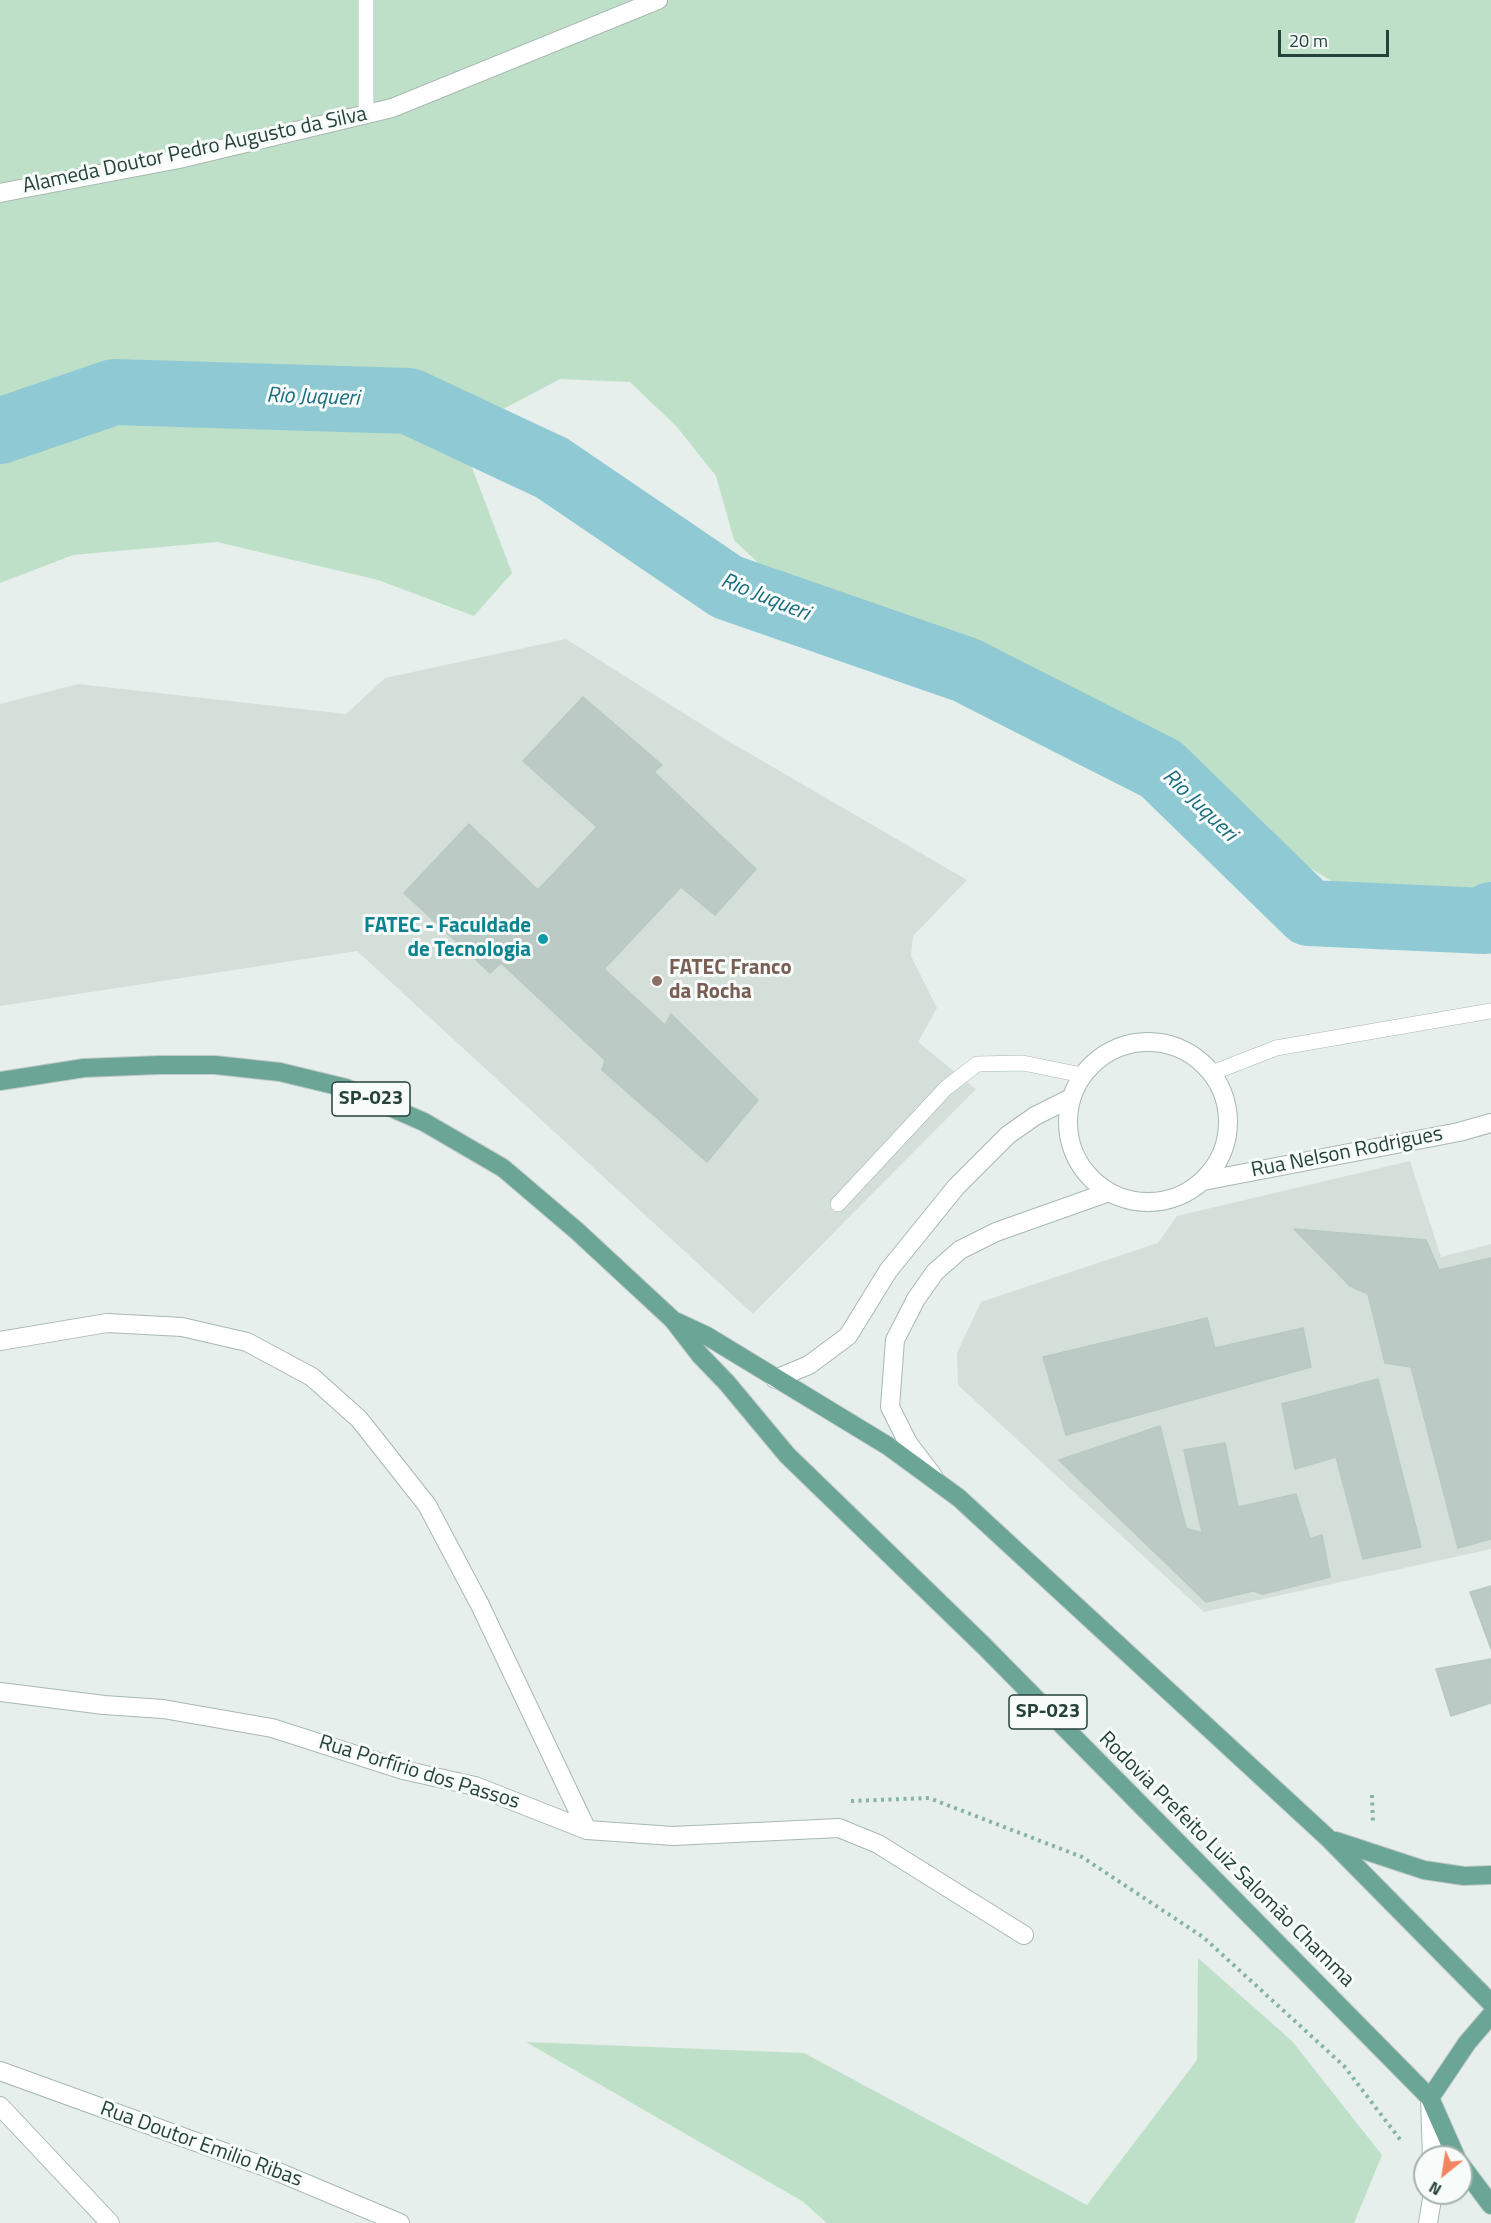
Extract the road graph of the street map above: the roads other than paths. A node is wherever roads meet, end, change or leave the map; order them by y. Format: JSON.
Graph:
{"nodes":[{"id":1,"x":366,"y":0,"type":"edge"},
{"id":2,"x":658,"y":0,"type":"edge"},
{"id":3,"x":366,"y":114,"type":"junction"},
{"id":4,"x":0,"y":193,"type":"edge"},
{"id":5,"x":1491,"y":1011,"type":"edge"},
{"id":6,"x":1212,"y":1073,"type":"junction"},
{"id":7,"x":1082,"y":1075,"type":"junction"},
{"id":8,"x":0,"y":1081,"type":"edge"},
{"id":9,"x":1071,"y":1098,"type":"junction"},
{"id":10,"x":1491,"y":1123,"type":"edge"},
{"id":11,"x":1203,"y":1181,"type":"junction"},
{"id":12,"x":1108,"y":1192,"type":"junction"},
{"id":13,"x":838,"y":1204,"type":"dead end"},
{"id":14,"x":673,"y":1320,"type":"junction"},
{"id":15,"x":0,"y":1341,"type":"edge"},
{"id":16,"x":775,"y":1379,"type":"junction"},
{"id":17,"x":938,"y":1482,"type":"junction"},
{"id":18,"x":0,"y":1692,"type":"edge"},
{"id":19,"x":587,"y":1830,"type":"junction"},
{"id":20,"x":1329,"y":1839,"type":"junction"},
{"id":21,"x":1491,"y":1875,"type":"edge"},
{"id":22,"x":1024,"y":1935,"type":"dead end"},
{"id":23,"x":1491,"y":2003,"type":"edge"},
{"id":24,"x":1491,"y":2015,"type":"edge"},
{"id":25,"x":0,"y":2071,"type":"edge"},
{"id":26,"x":1430,"y":2098,"type":"junction"},
{"id":27,"x":0,"y":2106,"type":"edge"},
{"id":28,"x":1432,"y":2145,"type":"edge"},
{"id":29,"x":1451,"y":2145,"type":"edge"},
{"id":30,"x":1473,"y":2181,"type":"edge"},
{"id":31,"x":1431,"y":2205,"type":"edge"},
{"id":32,"x":1491,"y":2205,"type":"edge"},
{"id":33,"x":110,"y":2223,"type":"edge"},
{"id":34,"x":400,"y":2223,"type":"edge"},
{"id":35,"x":1428,"y":2223,"type":"edge"}],
"edges":[{"from":1,"to":3,"type":"lane"},
{"from":2,"to":3,"type":"street","name":"Alameda Doutor Pedro Augusto da Silva"},
{"from":3,"to":4,"type":"street","name":"Alameda Doutor Pedro Augusto da Silva"},
{"from":5,"to":6,"type":"lane"},
{"from":6,"to":7,"type":"street"},
{"from":6,"to":11,"type":"street"},
{"from":7,"to":9,"type":"street"},
{"from":7,"to":13,"type":"lane"},
{"from":8,"to":14,"type":"main road","name":"Rodovia Prefeito Luiz Salomão Chamma","number":"SP-023"},
{"from":9,"to":12,"type":"street"},
{"from":9,"to":16,"type":"street"},
{"from":10,"to":11,"type":"street","name":"Rua Nelson Rodrigues"},
{"from":11,"to":12,"type":"street"},
{"from":12,"to":17,"type":"street"},
{"from":14,"to":16,"type":"main road","name":"Rodovia Prefeito Luiz Salomão Chamma","number":"SP-023"},
{"from":14,"to":26,"type":"main road","name":"Rodovia Prefeito Luiz Salomão Chamma","number":"SP-023"},
{"from":15,"to":19,"type":"street"},
{"from":16,"to":17,"type":"main road","name":"Rodovia Prefeito Luiz Salomão Chamma","number":"SP-023"},
{"from":17,"to":20,"type":"main road","name":"Rodovia Prefeito Luiz Salomão Chamma","number":"SP-023"},
{"from":18,"to":19,"type":"street","name":"Rua Porfírio dos Passos"},
{"from":19,"to":22,"type":"street","name":"Rua Porfírio dos Passos"},
{"from":20,"to":21,"type":"main road"},
{"from":20,"to":23,"type":"main road","name":"Rodovia Prefeito Luiz Salomão Chamma","number":"SP-023"},
{"from":24,"to":26,"type":"main road"},
{"from":25,"to":34,"type":"street","name":"Rua Doutor Emilio Ribas"},
{"from":26,"to":28,"type":"street"},
{"from":26,"to":29,"type":"main road","name":"Rodovia Prefeito Luiz Salomão Chamma","number":"SP-023"},
{"from":27,"to":33,"type":"street"},
{"from":30,"to":32,"type":"main road"},
{"from":31,"to":35,"type":"street"}]}
